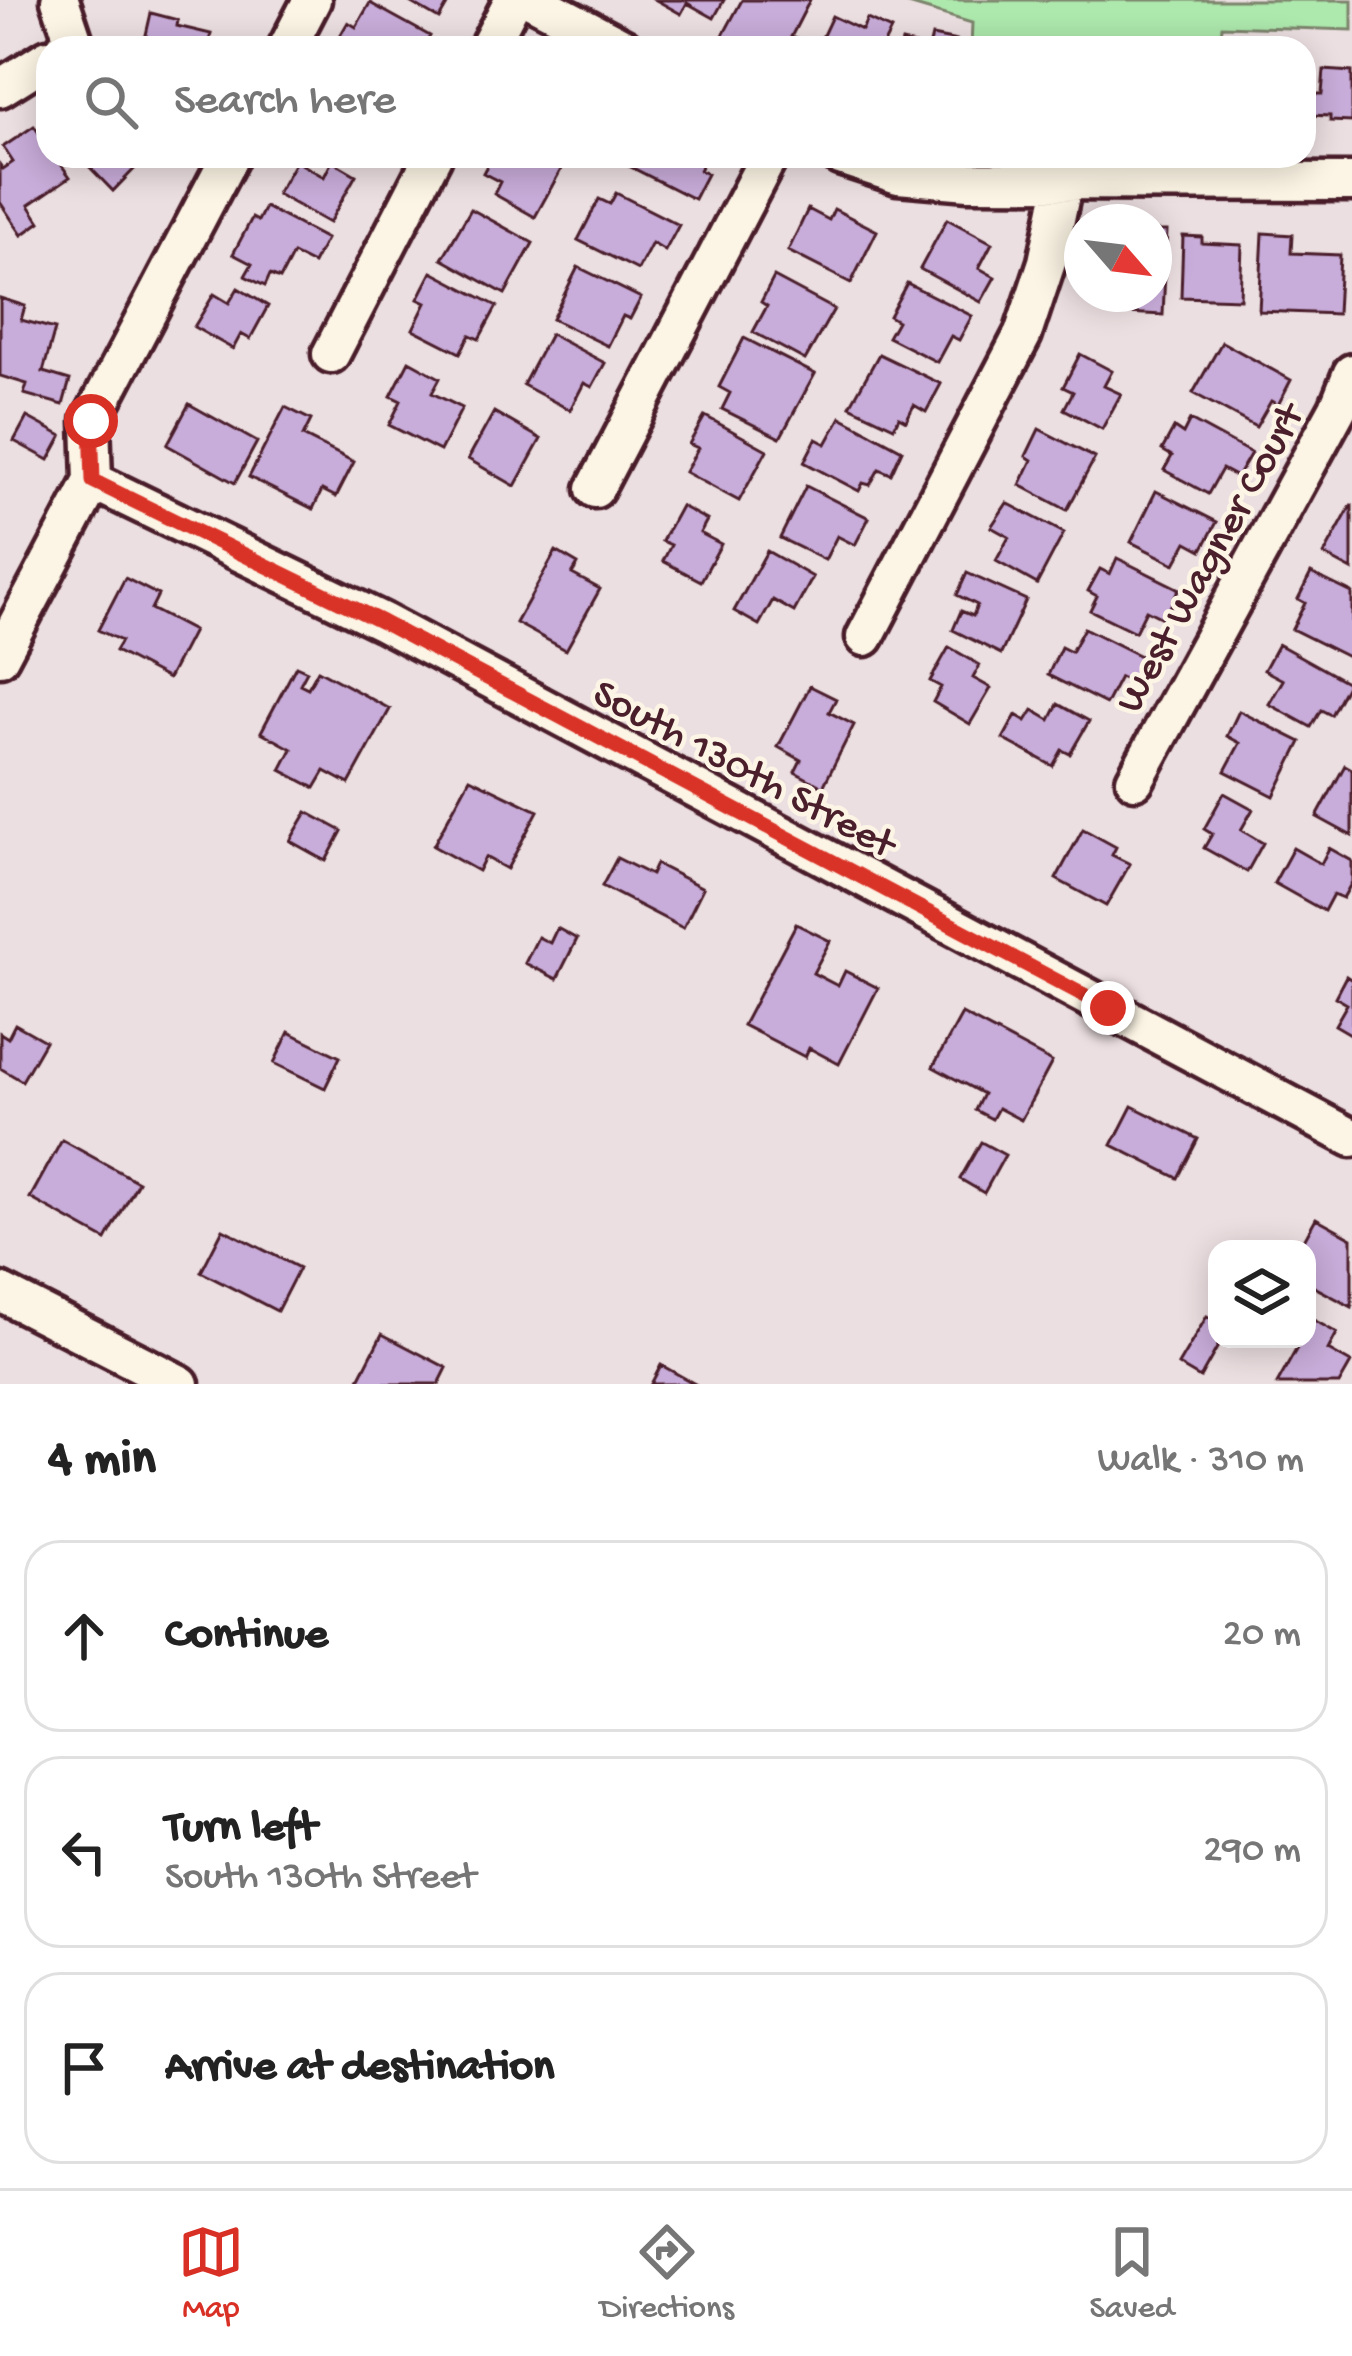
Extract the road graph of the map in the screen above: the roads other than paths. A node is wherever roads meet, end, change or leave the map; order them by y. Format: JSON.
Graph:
{"nodes":[{"id":1,"x":60,"y":0,"type":"edge"},
{"id":2,"x":312,"y":0,"type":"edge"},
{"id":3,"x":513,"y":0,"type":"edge"},
{"id":4,"x":533,"y":0,"type":"edge"},
{"id":5,"x":61,"y":36,"type":"edge"},
{"id":6,"x":293,"y":36,"type":"edge"},
{"id":7,"x":494,"y":36,"type":"edge"},
{"id":8,"x":601,"y":36,"type":"edge"},
{"id":9,"x":36,"y":66,"type":"edge"},
{"id":10,"x":0,"y":88,"type":"edge"},
{"id":11,"x":224,"y":168,"type":"edge"},
{"id":12,"x":427,"y":168,"type":"edge"},
{"id":13,"x":763,"y":168,"type":"edge"},
{"id":14,"x":877,"y":168,"type":"edge"},
{"id":15,"x":1064,"y":180,"type":"junction"},
{"id":16,"x":1352,"y":182,"type":"edge"},
{"id":17,"x":331,"y":354,"type":"dead end"},
{"id":18,"x":1352,"y":373,"type":"edge"},
{"id":19,"x":93,"y":481,"type":"junction"},
{"id":20,"x":595,"y":489,"type":"dead end"},
{"id":21,"x":866,"y":637,"type":"dead end"},
{"id":22,"x":0,"y":657,"type":"edge"},
{"id":23,"x":1135,"y":780,"type":"dead end"},
{"id":24,"x":1352,"y":1138,"type":"edge"},
{"id":25,"x":0,"y":1292,"type":"edge"},
{"id":26,"x":180,"y":1384,"type":"edge"}],
"edges":[{"from":1,"to":5,"type":"street"},
{"from":2,"to":6,"type":"street"},
{"from":3,"to":7,"type":"street"},
{"from":4,"to":8,"type":"street"},
{"from":9,"to":10,"type":"street"},
{"from":11,"to":19,"type":"street"},
{"from":12,"to":17,"type":"street"},
{"from":13,"to":20,"type":"street"},
{"from":14,"to":15,"type":"street"},
{"from":15,"to":16,"type":"street"},
{"from":15,"to":21,"type":"street"},
{"from":18,"to":23,"type":"street","name":"West Wagner Court"},
{"from":19,"to":22,"type":"street"},
{"from":19,"to":24,"type":"street","name":"South 130th Street"},
{"from":25,"to":26,"type":"street"}]}
